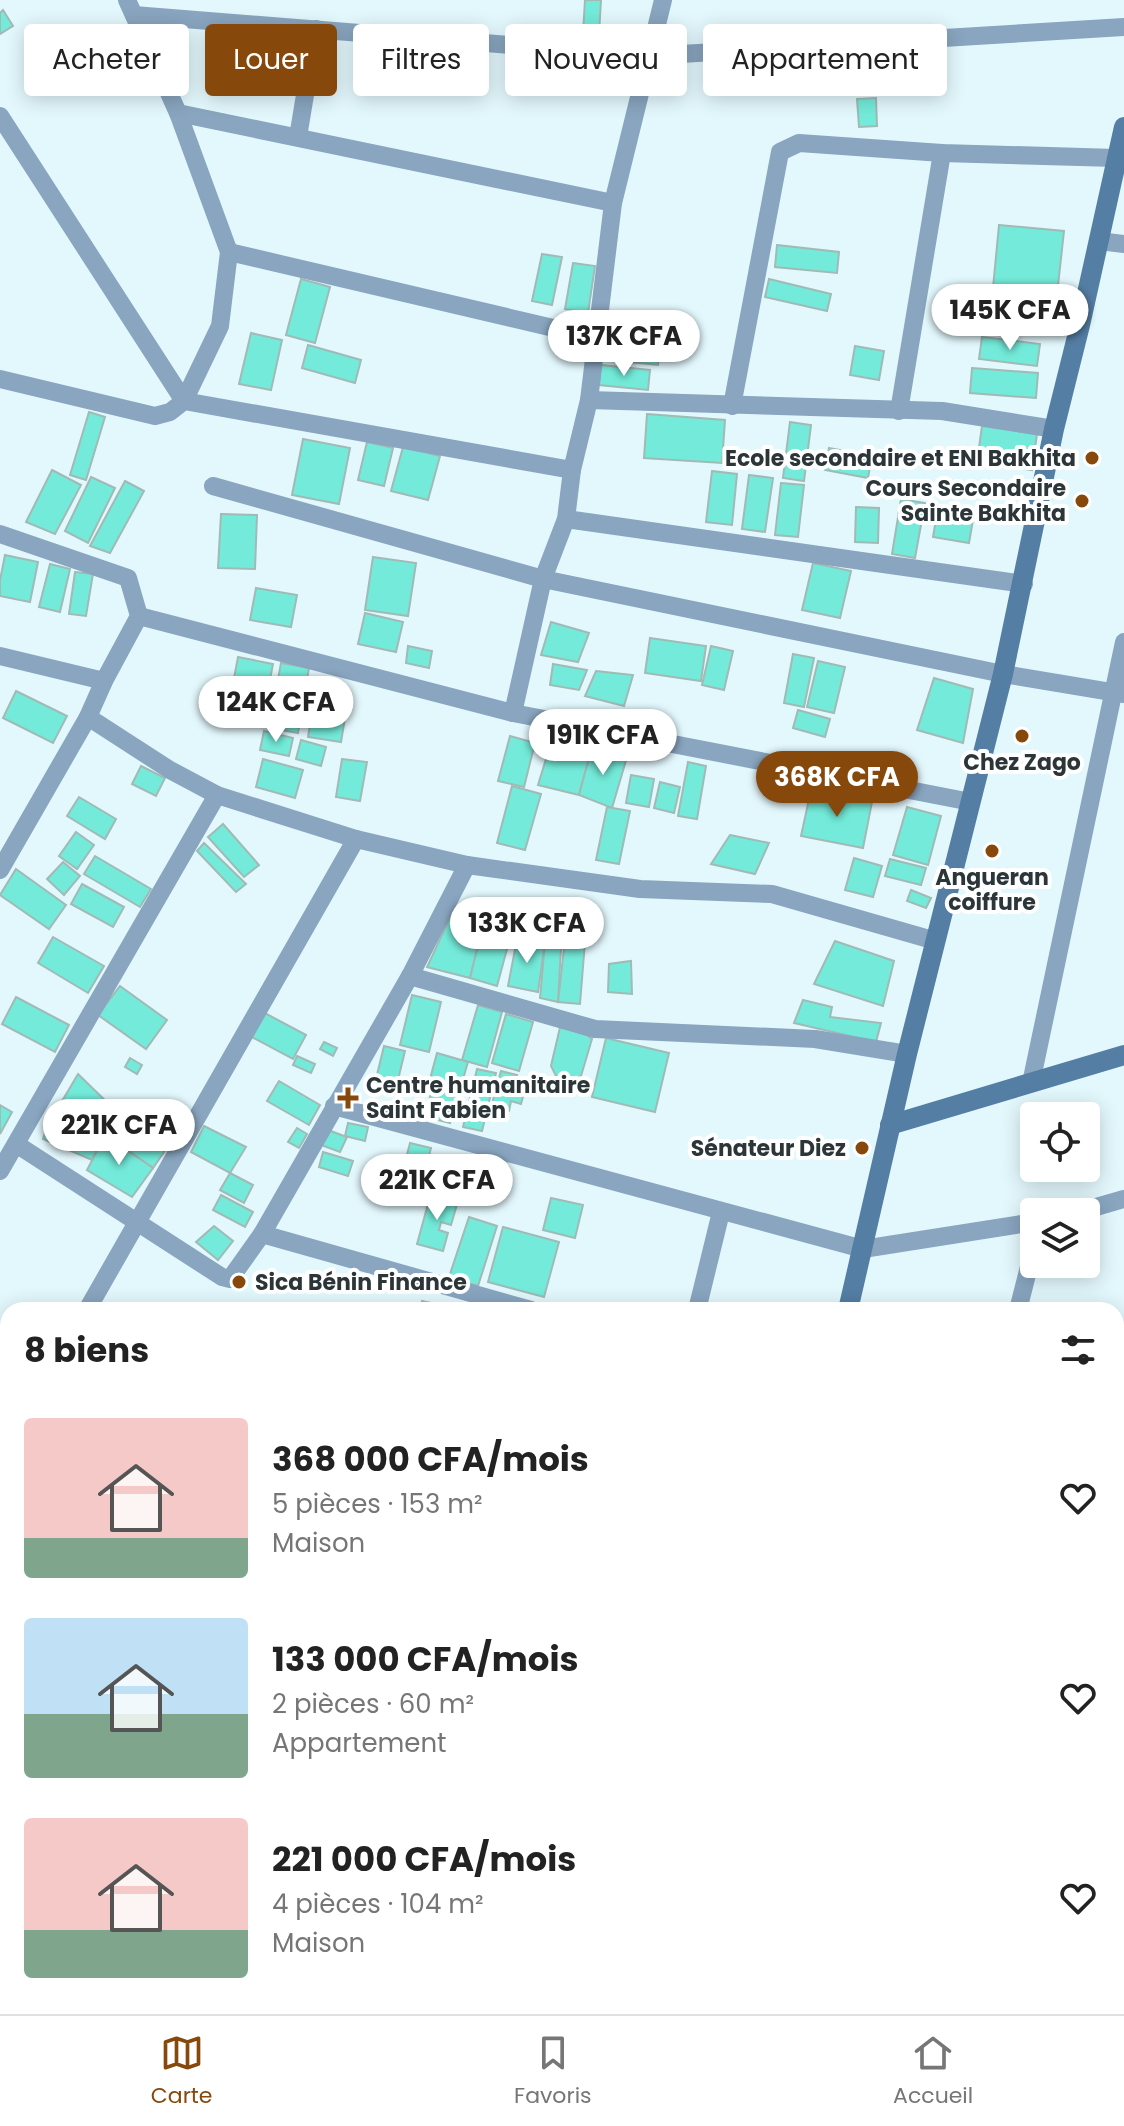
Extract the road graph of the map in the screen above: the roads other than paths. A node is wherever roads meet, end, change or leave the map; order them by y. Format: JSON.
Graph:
{"nodes":[{"id":1,"x":663,"y":0,"type":"edge"},
{"id":2,"x":131,"y":7,"type":"edge"},
{"id":3,"x":274,"y":24,"type":"edge"},
{"id":4,"x":657,"y":24,"type":"edge"},
{"id":5,"x":1124,"y":27,"type":"edge"},
{"id":6,"x":337,"y":31,"type":"edge"},
{"id":7,"x":505,"y":44,"type":"edge"},
{"id":8,"x":687,"y":53,"type":"edge"},
{"id":9,"x":305,"y":96,"type":"edge"},
{"id":10,"x":638,"y":96,"type":"edge"},
{"id":11,"x":178,"y":113,"type":"junction"},
{"id":12,"x":0,"y":116,"type":"edge"},
{"id":13,"x":1124,"y":127,"type":"edge"},
{"id":14,"x":298,"y":137,"type":"junction"},
{"id":15,"x":942,"y":153,"type":"junction"},
{"id":16,"x":1116,"y":158,"type":"junction"},
{"id":17,"x":613,"y":203,"type":"junction"},
{"id":18,"x":1099,"y":241,"type":"junction"},
{"id":19,"x":1124,"y":244,"type":"edge"},
{"id":20,"x":229,"y":252,"type":"junction"},
{"id":21,"x":596,"y":338,"type":"junction"},
{"id":22,"x":0,"y":379,"type":"edge"},
{"id":23,"x":589,"y":400,"type":"junction"},
{"id":24,"x":184,"y":401,"type":"junction"},
{"id":25,"x":732,"y":406,"type":"junction"},
{"id":26,"x":899,"y":411,"type":"junction"},
{"id":27,"x":1054,"y":429,"type":"junction"},
{"id":28,"x":572,"y":470,"type":"junction"},
{"id":29,"x":213,"y":486,"type":"dead end"},
{"id":30,"x":566,"y":519,"type":"junction"},
{"id":31,"x":0,"y":534,"type":"edge"},
{"id":32,"x":543,"y":579,"type":"junction"},
{"id":33,"x":1024,"y":584,"type":"junction"},
{"id":34,"x":139,"y":616,"type":"junction"},
{"id":35,"x":1124,"y":642,"type":"edge"},
{"id":36,"x":0,"y":656,"type":"edge"},
{"id":37,"x":1003,"y":674,"type":"junction"},
{"id":38,"x":104,"y":681,"type":"junction"},
{"id":39,"x":1118,"y":693,"type":"edge"},
{"id":40,"x":513,"y":713,"type":"junction"},
{"id":41,"x":88,"y":717,"type":"junction"},
{"id":42,"x":217,"y":795,"type":"junction"},
{"id":43,"x":971,"y":802,"type":"junction"},
{"id":44,"x":356,"y":839,"type":"junction"},
{"id":45,"x":467,"y":865,"type":"junction"},
{"id":46,"x":0,"y":870,"type":"edge"},
{"id":47,"x":936,"y":941,"type":"junction"},
{"id":48,"x":410,"y":976,"type":"junction"},
{"id":49,"x":907,"y":1054,"type":"junction"},
{"id":50,"x":1124,"y":1055,"type":"edge"},
{"id":51,"x":1031,"y":1083,"type":"junction"},
{"id":52,"x":334,"y":1106,"type":"junction"},
{"id":53,"x":890,"y":1125,"type":"junction"},
{"id":54,"x":16,"y":1144,"type":"junction"},
{"id":55,"x":0,"y":1171,"type":"edge"},
{"id":56,"x":1124,"y":1199,"type":"edge"},
{"id":57,"x":1100,"y":1206,"type":"edge"},
{"id":58,"x":721,"y":1212,"type":"junction"},
{"id":59,"x":138,"y":1221,"type":"junction"},
{"id":60,"x":1020,"y":1224,"type":"edge"},
{"id":61,"x":262,"y":1234,"type":"junction"},
{"id":62,"x":863,"y":1249,"type":"junction"},
{"id":63,"x":1026,"y":1278,"type":"edge"},
{"id":64,"x":92,"y":1302,"type":"edge"},
{"id":65,"x":503,"y":1302,"type":"edge"},
{"id":66,"x":699,"y":1302,"type":"edge"},
{"id":67,"x":850,"y":1302,"type":"edge"},
{"id":68,"x":1020,"y":1302,"type":"edge"}],
"edges":[{"from":1,"to":4,"type":"street"},
{"from":2,"to":3,"type":"street"},
{"from":2,"to":11,"type":"street"},
{"from":5,"to":8,"type":"street"},
{"from":6,"to":7,"type":"street"},
{"from":9,"to":14,"type":"street"},
{"from":10,"to":17,"type":"street"},
{"from":11,"to":14,"type":"street"},
{"from":11,"to":20,"type":"street"},
{"from":12,"to":24,"type":"street"},
{"from":13,"to":16,"type":"main road"},
{"from":14,"to":17,"type":"street"},
{"from":15,"to":16,"type":"street"},
{"from":15,"to":25,"type":"street"},
{"from":15,"to":26,"type":"street"},
{"from":16,"to":18,"type":"main road"},
{"from":17,"to":21,"type":"street"},
{"from":18,"to":19,"type":"street"},
{"from":18,"to":27,"type":"main road"},
{"from":20,"to":21,"type":"street"},
{"from":20,"to":24,"type":"street"},
{"from":21,"to":23,"type":"street"},
{"from":22,"to":24,"type":"street"},
{"from":23,"to":25,"type":"street"},
{"from":23,"to":28,"type":"street"},
{"from":24,"to":28,"type":"street"},
{"from":25,"to":26,"type":"street"},
{"from":26,"to":27,"type":"street"},
{"from":27,"to":33,"type":"main road"},
{"from":28,"to":30,"type":"street"},
{"from":29,"to":32,"type":"street"},
{"from":30,"to":32,"type":"street"},
{"from":30,"to":33,"type":"street"},
{"from":31,"to":34,"type":"street"},
{"from":32,"to":37,"type":"street"},
{"from":32,"to":40,"type":"street"},
{"from":33,"to":37,"type":"main road"},
{"from":34,"to":38,"type":"street"},
{"from":34,"to":40,"type":"street"},
{"from":35,"to":39,"type":"street"},
{"from":36,"to":38,"type":"street"},
{"from":37,"to":39,"type":"street"},
{"from":37,"to":43,"type":"main road"},
{"from":38,"to":41,"type":"street"},
{"from":39,"to":51,"type":"street"},
{"from":40,"to":43,"type":"street"},
{"from":41,"to":42,"type":"street"},
{"from":41,"to":46,"type":"street"},
{"from":42,"to":44,"type":"street"},
{"from":42,"to":54,"type":"street"},
{"from":43,"to":47,"type":"main road"},
{"from":44,"to":45,"type":"street"},
{"from":44,"to":59,"type":"street"},
{"from":45,"to":47,"type":"street"},
{"from":45,"to":48,"type":"street"},
{"from":47,"to":49,"type":"main road"},
{"from":48,"to":49,"type":"street"},
{"from":48,"to":52,"type":"street"},
{"from":49,"to":53,"type":"main road"},
{"from":50,"to":51,"type":"main road"},
{"from":51,"to":53,"type":"main road"},
{"from":52,"to":58,"type":"street"},
{"from":52,"to":61,"type":"street"},
{"from":53,"to":62,"type":"main road"},
{"from":54,"to":55,"type":"street"},
{"from":54,"to":59,"type":"street"},
{"from":56,"to":57,"type":"street"},
{"from":58,"to":62,"type":"street"},
{"from":58,"to":66,"type":"street"},
{"from":59,"to":61,"type":"street"},
{"from":59,"to":64,"type":"street"},
{"from":60,"to":62,"type":"street"},
{"from":61,"to":65,"type":"street"},
{"from":62,"to":67,"type":"main road"},
{"from":63,"to":68,"type":"street"}]}
